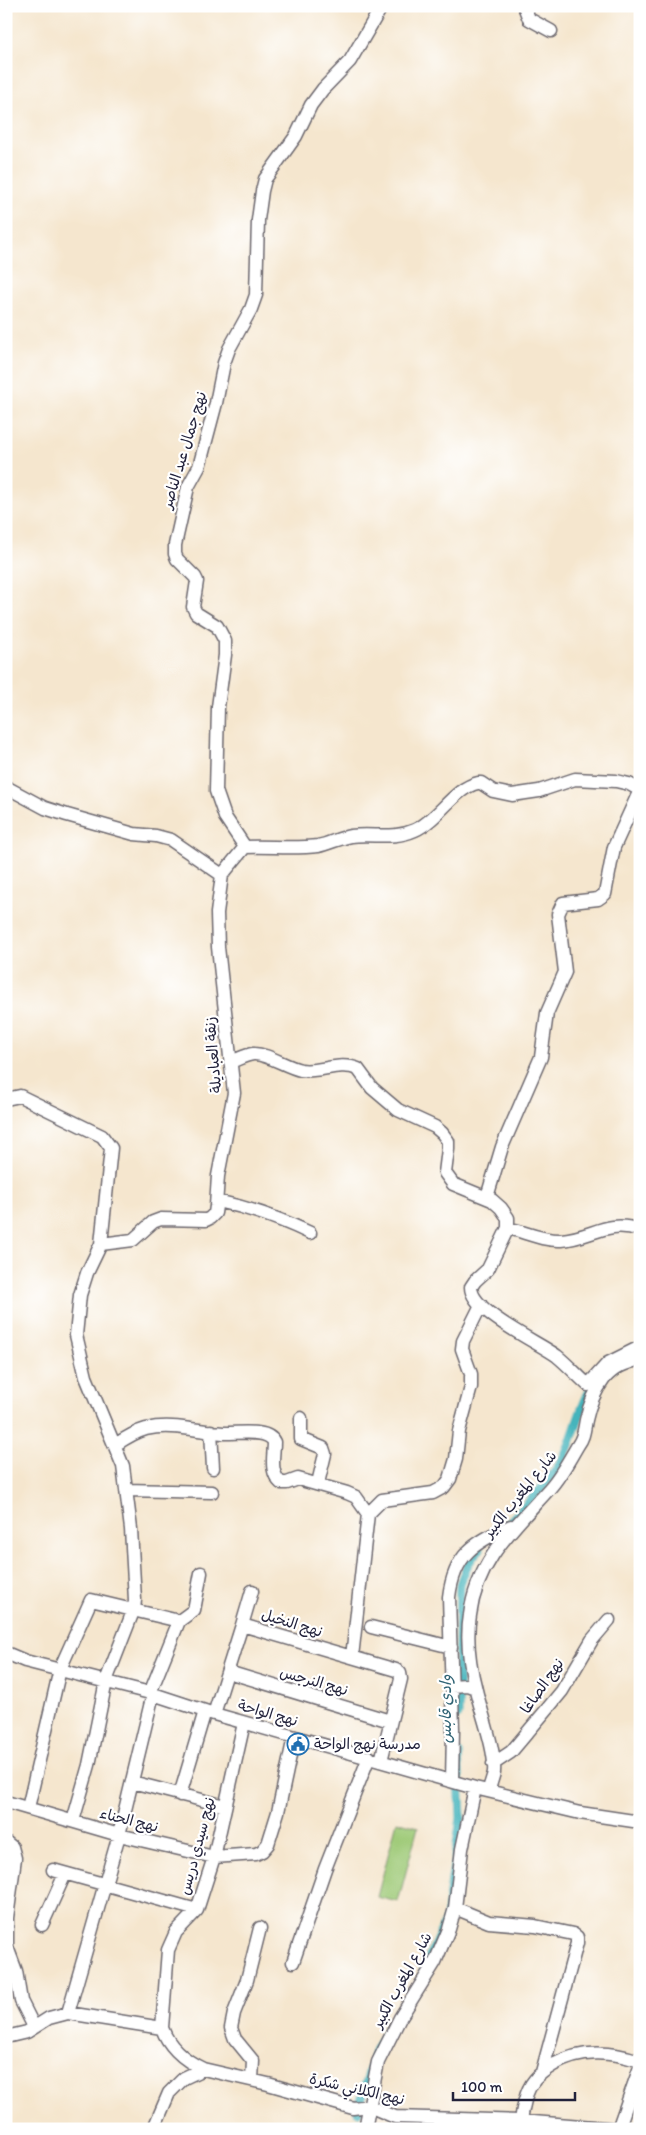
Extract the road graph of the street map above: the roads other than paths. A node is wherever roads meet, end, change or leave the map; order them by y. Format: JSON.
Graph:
{"nodes":[{"id":1,"x":382,"y":6,"type":"edge"},
{"id":2,"x":524,"y":6,"type":"edge"},
{"id":3,"x":550,"y":31,"type":"dead end"},
{"id":4,"x":6,"y":787,"type":"edge"},
{"id":5,"x":640,"y":790,"type":"edge"},
{"id":6,"x":246,"y":847,"type":"junction"},
{"id":7,"x":222,"y":875,"type":"junction"},
{"id":8,"x":230,"y":1062,"type":"junction"},
{"id":9,"x":6,"y":1099,"type":"edge"},
{"id":10,"x":487,"y":1197,"type":"junction"},
{"id":11,"x":217,"y":1201,"type":"junction"},
{"id":12,"x":508,"y":1228,"type":"junction"},
{"id":13,"x":640,"y":1230,"type":"edge"},
{"id":14,"x":310,"y":1233,"type":"dead end"},
{"id":15,"x":101,"y":1244,"type":"junction"},
{"id":16,"x":481,"y":1305,"type":"junction"},
{"id":17,"x":640,"y":1347,"type":"edge"},
{"id":18,"x":640,"y":1358,"type":"edge"},
{"id":19,"x":301,"y":1418,"type":"dead end"},
{"id":20,"x":212,"y":1431,"type":"junction"},
{"id":21,"x":115,"y":1445,"type":"junction"},
{"id":22,"x":213,"y":1468,"type":"dead end"},
{"id":23,"x":318,"y":1483,"type":"junction"},
{"id":24,"x":126,"y":1490,"type":"junction"},
{"id":25,"x":212,"y":1492,"type":"dead end"},
{"id":26,"x":368,"y":1514,"type":"junction"},
{"id":27,"x":513,"y":1526,"type":"junction"},
{"id":28,"x":201,"y":1573,"type":"dead end"},
{"id":29,"x":252,"y":1592,"type":"dead end"},
{"id":30,"x":134,"y":1609,"type":"junction"},
{"id":31,"x":609,"y":1620,"type":"dead end"},
{"id":32,"x":179,"y":1621,"type":"junction"},
{"id":33,"x":242,"y":1624,"type":"junction"},
{"id":34,"x":371,"y":1627,"type":"dead end"},
{"id":35,"x":451,"y":1647,"type":"junction"},
{"id":36,"x":6,"y":1653,"type":"edge"},
{"id":37,"x":352,"y":1658,"type":"junction"},
{"id":38,"x":60,"y":1669,"type":"junction"},
{"id":39,"x":228,"y":1672,"type":"junction"},
{"id":40,"x":106,"y":1681,"type":"junction"},
{"id":41,"x":452,"y":1686,"type":"junction"},
{"id":42,"x":475,"y":1688,"type":"junction"},
{"id":43,"x":151,"y":1694,"type":"junction"},
{"id":44,"x":209,"y":1713,"type":"junction"},
{"id":45,"x":390,"y":1721,"type":"junction"},
{"id":46,"x":244,"y":1723,"type":"junction"},
{"id":47,"x":294,"y":1737,"type":"junction"},
{"id":48,"x":375,"y":1759,"type":"junction"},
{"id":49,"x":493,"y":1764,"type":"junction"},
{"id":50,"x":452,"y":1781,"type":"junction"},
{"id":51,"x":132,"y":1782,"type":"junction"},
{"id":52,"x":475,"y":1788,"type":"junction"},
{"id":53,"x":489,"y":1790,"type":"junction"},
{"id":54,"x":180,"y":1795,"type":"junction"},
{"id":55,"x":6,"y":1802,"type":"edge"},
{"id":56,"x":225,"y":1806,"type":"junction"},
{"id":57,"x":28,"y":1808,"type":"junction"},
{"id":58,"x":73,"y":1821,"type":"junction"},
{"id":59,"x":640,"y":1822,"type":"edge"},
{"id":60,"x":119,"y":1835,"type":"junction"},
{"id":61,"x":6,"y":1842,"type":"edge"},
{"id":62,"x":214,"y":1857,"type":"junction"},
{"id":63,"x":104,"y":1884,"type":"junction"},
{"id":64,"x":455,"y":1908,"type":"junction"},
{"id":65,"x":197,"y":1910,"type":"junction"},
{"id":66,"x":42,"y":1925,"type":"dead end"},
{"id":67,"x":260,"y":1928,"type":"dead end"},
{"id":68,"x":293,"y":1962,"type":"dead end"},
{"id":69,"x":68,"y":2013,"type":"junction"},
{"id":70,"x":34,"y":2028,"type":"junction"},
{"id":71,"x":162,"y":2028,"type":"junction"},
{"id":72,"x":7,"y":2036,"type":"edge"},
{"id":73,"x":640,"y":2061,"type":"edge"},
{"id":74,"x":640,"y":2067,"type":"edge"},
{"id":75,"x":203,"y":2069,"type":"junction"},
{"id":76,"x":542,"y":2072,"type":"junction"},
{"id":77,"x":252,"y":2080,"type":"junction"},
{"id":78,"x":369,"y":2106,"type":"junction"},
{"id":79,"x":522,"y":2125,"type":"edge"},
{"id":80,"x":154,"y":2128,"type":"edge"},
{"id":81,"x":365,"y":2129,"type":"edge"},
{"id":82,"x":618,"y":2129,"type":"edge"}],
"edges":[{"from":1,"to":6,"type":"street","name":"نهج جمال عبد الناصر"},
{"from":2,"to":3,"type":"street"},
{"from":4,"to":7,"type":"street"},
{"from":5,"to":6,"type":"street"},
{"from":5,"to":10,"type":"street"},
{"from":6,"to":7,"type":"street"},
{"from":7,"to":8,"type":"street","name":"زنقة العباديلة"},
{"from":8,"to":10,"type":"street"},
{"from":8,"to":11,"type":"street","name":"زنقة العباديلة"},
{"from":9,"to":15,"type":"street"},
{"from":10,"to":12,"type":"street"},
{"from":11,"to":14,"type":"street"},
{"from":11,"to":15,"type":"street"},
{"from":12,"to":13,"type":"street"},
{"from":12,"to":16,"type":"street"},
{"from":15,"to":21,"type":"street"},
{"from":16,"to":17,"type":"street"},
{"from":16,"to":26,"type":"street"},
{"from":18,"to":27,"type":"street","name":"شارع المغرب الكبير"},
{"from":19,"to":23,"type":"street"},
{"from":20,"to":21,"type":"street"},
{"from":20,"to":22,"type":"street"},
{"from":20,"to":23,"type":"street"},
{"from":21,"to":24,"type":"street"},
{"from":23,"to":26,"type":"street"},
{"from":24,"to":25,"type":"street"},
{"from":24,"to":30,"type":"street"},
{"from":26,"to":37,"type":"street"},
{"from":27,"to":35,"type":"street"},
{"from":27,"to":42,"type":"street","name":"شارع المغرب الكبير"},
{"from":28,"to":32,"type":"street"},
{"from":29,"to":33,"type":"street"},
{"from":30,"to":32,"type":"street"},
{"from":30,"to":38,"type":"street"},
{"from":30,"to":40,"type":"street"},
{"from":31,"to":49,"type":"street","name":"نهج الصاغا"},
{"from":32,"to":43,"type":"street"},
{"from":33,"to":37,"type":"street","name":"نهج النخيل"},
{"from":33,"to":39,"type":"street","name":"نهج النخيل"},
{"from":34,"to":35,"type":"street"},
{"from":35,"to":41,"type":"street"},
{"from":36,"to":38,"type":"street","name":"نهج الواحة"},
{"from":37,"to":45,"type":"street","name":"نهج النخيل"},
{"from":38,"to":40,"type":"street","name":"نهج الواحة"},
{"from":38,"to":57,"type":"street"},
{"from":39,"to":44,"type":"street","name":"نهج النخيل"},
{"from":39,"to":45,"type":"street","name":"نهج النرجس"},
{"from":40,"to":43,"type":"street","name":"نهج الواحة"},
{"from":40,"to":58,"type":"street"},
{"from":41,"to":42,"type":"street"},
{"from":41,"to":50,"type":"street"},
{"from":42,"to":49,"type":"street","name":"شارع المغرب الكبير"},
{"from":43,"to":44,"type":"street","name":"نهج الواحة"},
{"from":43,"to":51,"type":"street"},
{"from":44,"to":46,"type":"street","name":"نهج الواحة"},
{"from":44,"to":54,"type":"street","name":"نهج النخيل"},
{"from":45,"to":48,"type":"street"},
{"from":46,"to":47,"type":"street","name":"نهج الواحة"},
{"from":46,"to":56,"type":"street","name":"نهج سيدي دريس"},
{"from":47,"to":48,"type":"street","name":"نهج الواحة"},
{"from":47,"to":62,"type":"street","name":"نهج الحناء"},
{"from":48,"to":50,"type":"street","name":"نهج الواحة"},
{"from":48,"to":68,"type":"street"},
{"from":49,"to":53,"type":"street","name":"شارع المغرب الكبير"},
{"from":50,"to":52,"type":"street","name":"نهج الواحة"},
{"from":51,"to":54,"type":"street"},
{"from":51,"to":60,"type":"street"},
{"from":52,"to":53,"type":"street","name":"نهج الواحة"},
{"from":52,"to":64,"type":"street","name":"شارع المغرب الكبير"},
{"from":53,"to":59,"type":"street","name":"نهج الواحة"},
{"from":54,"to":56,"type":"street"},
{"from":55,"to":57,"type":"street","name":"نهج الحناء"},
{"from":56,"to":62,"type":"street","name":"نهج سيدي دريس"},
{"from":57,"to":58,"type":"street","name":"نهج الحناء"},
{"from":58,"to":60,"type":"street","name":"نهج الحناء"},
{"from":60,"to":62,"type":"street","name":"نهج الحناء"},
{"from":60,"to":63,"type":"street"},
{"from":61,"to":70,"type":"street"},
{"from":62,"to":65,"type":"street","name":"نهج سيدي دريس"},
{"from":63,"to":65,"type":"street"},
{"from":63,"to":66,"type":"street"},
{"from":63,"to":69,"type":"street"},
{"from":64,"to":76,"type":"street"},
{"from":64,"to":78,"type":"street","name":"شارع المغرب الكبير"},
{"from":65,"to":71,"type":"street","name":"نهج سيدي دريس"},
{"from":67,"to":77,"type":"street"},
{"from":69,"to":70,"type":"street"},
{"from":69,"to":71,"type":"street"},
{"from":70,"to":72,"type":"street"},
{"from":71,"to":75,"type":"street"},
{"from":73,"to":76,"type":"street"},
{"from":74,"to":82,"type":"street"},
{"from":75,"to":77,"type":"street","name":"نهج الكلاني شكرة"},
{"from":75,"to":80,"type":"street"},
{"from":76,"to":79,"type":"street"},
{"from":77,"to":78,"type":"street","name":"نهج الكلاني شكرة"},
{"from":78,"to":79,"type":"street","name":"نهج الكلاني شكرة"},
{"from":78,"to":81,"type":"street","name":"شارع المغرب الكبير"},
{"from":79,"to":82,"type":"street","name":"نهج الكلاني شكرة"}]}
